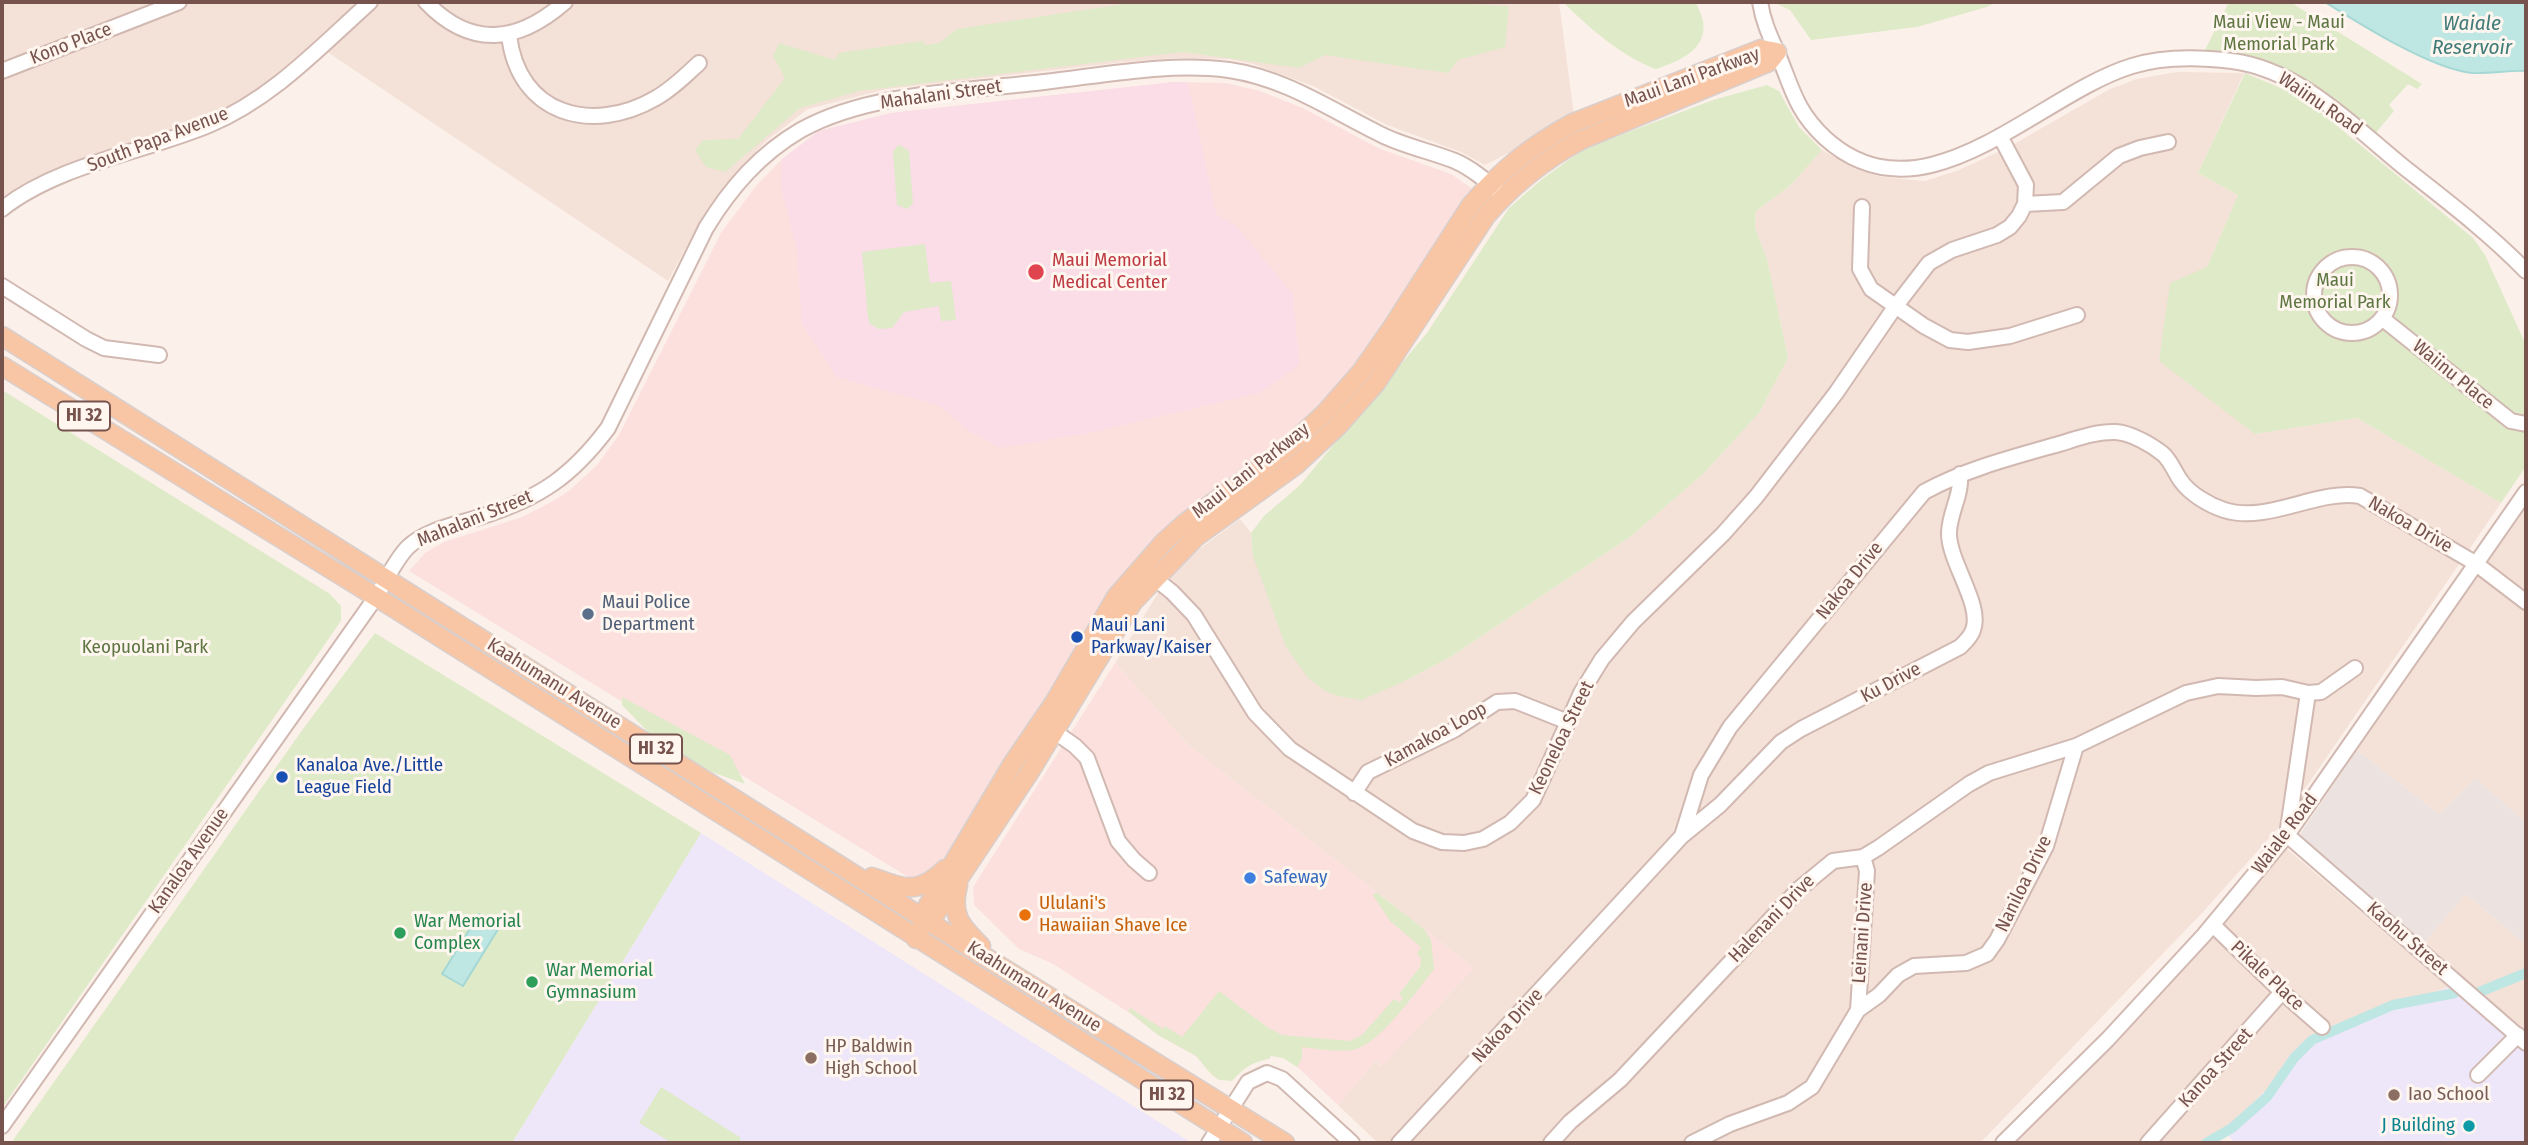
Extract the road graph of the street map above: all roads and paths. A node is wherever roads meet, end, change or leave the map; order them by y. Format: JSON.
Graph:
{"nodes":[{"id":1,"x":179,"y":2,"type":"edge"},
{"id":2,"x":370,"y":2,"type":"edge"},
{"id":3,"x":426,"y":2,"type":"edge"},
{"id":4,"x":565,"y":2,"type":"edge"},
{"id":5,"x":1760,"y":2,"type":"edge"},
{"id":6,"x":509,"y":35,"type":"junction"},
{"id":7,"x":1777,"y":52,"type":"junction"},
{"id":8,"x":699,"y":64,"type":"dead end"},
{"id":9,"x":2,"y":71,"type":"edge"},
{"id":10,"x":2000,"y":136,"type":"junction"},
{"id":11,"x":2168,"y":142,"type":"dead end"},
{"id":12,"x":1496,"y":190,"type":"junction"},
{"id":13,"x":2025,"y":204,"type":"junction"},
{"id":14,"x":1862,"y":207,"type":"dead end"},
{"id":15,"x":2,"y":209,"type":"edge"},
{"id":16,"x":2526,"y":271,"type":"edge"},
{"id":17,"x":2,"y":286,"type":"edge"},
{"id":18,"x":1895,"y":307,"type":"junction"},
{"id":19,"x":2077,"y":315,"type":"dead end"},
{"id":20,"x":2383,"y":319,"type":"junction"},
{"id":21,"x":2,"y":336,"type":"edge"},
{"id":22,"x":159,"y":355,"type":"dead end"},
{"id":23,"x":2,"y":366,"type":"edge"},
{"id":24,"x":2526,"y":424,"type":"edge"},
{"id":25,"x":1960,"y":474,"type":"junction"},
{"id":26,"x":2526,"y":492,"type":"edge"},
{"id":27,"x":2474,"y":563,"type":"junction"},
{"id":28,"x":1147,"y":573,"type":"junction"},
{"id":29,"x":387,"y":579,"type":"junction"},
{"id":30,"x":376,"y":597,"type":"junction"},
{"id":31,"x":2526,"y":602,"type":"edge"},
{"id":32,"x":2355,"y":668,"type":"dead end"},
{"id":33,"x":2308,"y":693,"type":"junction"},
{"id":34,"x":1568,"y":722,"type":"junction"},
{"id":35,"x":1047,"y":727,"type":"junction"},
{"id":36,"x":2076,"y":746,"type":"junction"},
{"id":37,"x":1354,"y":793,"type":"junction"},
{"id":38,"x":2287,"y":835,"type":"junction"},
{"id":39,"x":1682,"y":836,"type":"junction"},
{"id":40,"x":957,"y":856,"type":"junction"},
{"id":41,"x":1863,"y":857,"type":"junction"},
{"id":42,"x":840,"y":865,"type":"junction"},
{"id":43,"x":1149,"y":873,"type":"dead end"},
{"id":44,"x":960,"y":877,"type":"junction"},
{"id":45,"x":925,"y":919,"type":"junction"},
{"id":46,"x":2213,"y":925,"type":"junction"},
{"id":47,"x":916,"y":939,"type":"junction"},
{"id":48,"x":1004,"y":968,"type":"junction"},
{"id":49,"x":2283,"y":992,"type":"junction"},
{"id":50,"x":1858,"y":1010,"type":"junction"},
{"id":51,"x":2322,"y":1027,"type":"dead end"},
{"id":52,"x":2522,"y":1039,"type":"edge"},
{"id":53,"x":2478,"y":1075,"type":"dead end"},
{"id":54,"x":1230,"y":1109,"type":"junction"},
{"id":55,"x":2,"y":1126,"type":"edge"},
{"id":56,"x":1214,"y":1135,"type":"edge"},
{"id":57,"x":1243,"y":1143,"type":"edge"},
{"id":58,"x":1285,"y":1143,"type":"edge"},
{"id":59,"x":1352,"y":1143,"type":"edge"},
{"id":60,"x":1399,"y":1143,"type":"edge"},
{"id":61,"x":1551,"y":1143,"type":"edge"},
{"id":62,"x":1692,"y":1143,"type":"edge"},
{"id":63,"x":2003,"y":1143,"type":"edge"},
{"id":64,"x":2148,"y":1143,"type":"edge"}],
"edges":[{"from":1,"to":9,"type":"street","name":"Kono Place"},
{"from":2,"to":15,"type":"street","name":"South Papa Avenue"},
{"from":3,"to":6,"type":"street"},
{"from":4,"to":6,"type":"street"},
{"from":5,"to":7,"type":"street"},
{"from":6,"to":8,"type":"street"},
{"from":7,"to":10,"type":"street"},
{"from":7,"to":12,"type":"main road","name":"Maui Lani Parkway"},
{"from":10,"to":13,"type":"street"},
{"from":10,"to":16,"type":"street","name":"Waiinu Road"},
{"from":11,"to":13,"type":"street"},
{"from":12,"to":28,"type":"main road","name":"Maui Lani Parkway"},
{"from":12,"to":29,"type":"street","name":"Mahalani Street"},
{"from":13,"to":18,"type":"street","name":"Keoneloa Street"},
{"from":14,"to":18,"type":"street"},
{"from":17,"to":22,"type":"street"},
{"from":18,"to":19,"type":"street"},
{"from":18,"to":34,"type":"street","name":"Keoneloa Street"},
{"from":20,"to":20,"type":"street"},
{"from":20,"to":24,"type":"street","name":"Waiinu Place"},
{"from":21,"to":29,"type":"main road","name":"Kaahumanu Avenue","number":"HI 32"},
{"from":23,"to":30,"type":"main road","name":"Kaahumanu Avenue","number":"HI 32"},
{"from":25,"to":27,"type":"street","name":"Nakoa Drive"},
{"from":25,"to":39,"type":"street","name":"Nakoa Drive"},
{"from":25,"to":39,"type":"street","name":"Ku Drive"},
{"from":26,"to":27,"type":"street","name":"Waiale Road"},
{"from":27,"to":31,"type":"street","name":"Nakoa Drive"},
{"from":27,"to":38,"type":"street","name":"Waiale Road"},
{"from":28,"to":35,"type":"main road","name":"Maui Lani Parkway"},
{"from":28,"to":37,"type":"street","name":"Keoneloa Street"},
{"from":29,"to":30,"type":"street","name":"Mahalani Street"},
{"from":29,"to":42,"type":"main road","name":"Kaahumanu Avenue","number":"HI 32"},
{"from":30,"to":47,"type":"main road","name":"Kaahumanu Avenue","number":"HI 32"},
{"from":30,"to":55,"type":"street","name":"Kanaloa Avenue"},
{"from":32,"to":33,"type":"street"},
{"from":33,"to":36,"type":"street"},
{"from":33,"to":38,"type":"street"},
{"from":34,"to":37,"type":"street","name":"Kamakoa Loop"},
{"from":34,"to":37,"type":"street","name":"Keoneloa Street"},
{"from":35,"to":40,"type":"main road","name":"Maui Lani Parkway"},
{"from":35,"to":43,"type":"street"},
{"from":35,"to":44,"type":"main road","name":"Maui Lani Parkway"},
{"from":36,"to":41,"type":"street","name":"Halenani Drive"},
{"from":36,"to":50,"type":"street","name":"Naniloa Drive"},
{"from":38,"to":46,"type":"street","name":"Waiale Road"},
{"from":38,"to":52,"type":"street","name":"Kaohu Street"},
{"from":39,"to":60,"type":"street","name":"Nakoa Drive"},
{"from":40,"to":42,"type":"main road"},
{"from":40,"to":45,"type":"main road","name":"Maui Lani Parkway"},
{"from":41,"to":50,"type":"street","name":"Leinani Drive"},
{"from":41,"to":61,"type":"street","name":"Halenani Drive"},
{"from":42,"to":45,"type":"main road","name":"Kaahumanu Avenue","number":"HI 32"},
{"from":44,"to":45,"type":"main road","name":"Maui Lani Parkway"},
{"from":44,"to":48,"type":"main road"},
{"from":45,"to":47,"type":"main road","name":"Maui Lani Parkway"},
{"from":45,"to":48,"type":"main road","name":"Kaahumanu Avenue","number":"HI 32"},
{"from":46,"to":49,"type":"street","name":"Pikale Place"},
{"from":46,"to":63,"type":"street","name":"Waiale Road"},
{"from":47,"to":56,"type":"main road","name":"Kaahumanu Avenue","number":"HI 32"},
{"from":48,"to":54,"type":"main road","name":"Kaahumanu Avenue","number":"HI 32"},
{"from":49,"to":51,"type":"street","name":"Pikale Place"},
{"from":49,"to":64,"type":"street","name":"Kanoa Street"},
{"from":50,"to":62,"type":"street","name":"Naniloa Drive"},
{"from":52,"to":53,"type":"street"},
{"from":54,"to":56,"type":"street"},
{"from":54,"to":58,"type":"main road","name":"Kaahumanu Avenue","number":"HI 32"},
{"from":54,"to":59,"type":"street"},
{"from":56,"to":57,"type":"main road","name":"Kaahumanu Avenue","number":"HI 32"}]}
